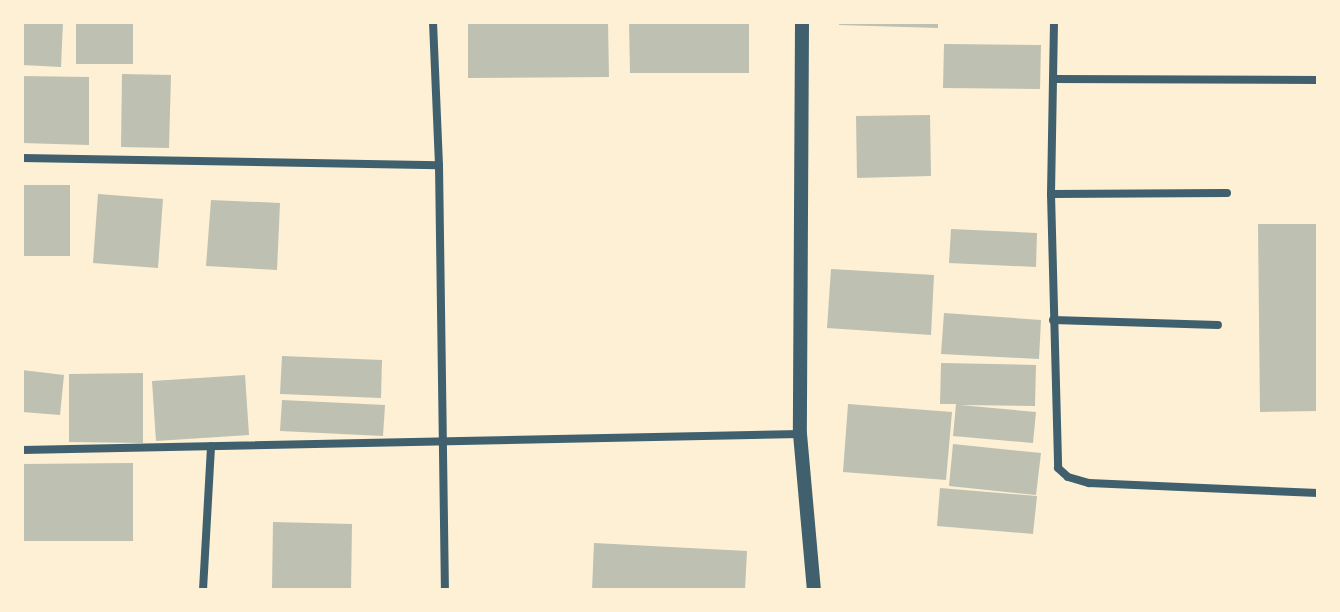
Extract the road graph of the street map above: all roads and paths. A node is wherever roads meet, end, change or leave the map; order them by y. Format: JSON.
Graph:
{"nodes":[{"id":1,"x":433,"y":22,"type":"edge"},
{"id":2,"x":802,"y":22,"type":"edge"},
{"id":3,"x":1054,"y":22,"type":"edge"},
{"id":4,"x":1053,"y":79,"type":"junction"},
{"id":5,"x":1318,"y":80,"type":"edge"},
{"id":6,"x":22,"y":158,"type":"edge"},
{"id":7,"x":439,"y":165,"type":"junction"},
{"id":8,"x":1227,"y":193,"type":"dead end"},
{"id":9,"x":1051,"y":194,"type":"junction"},
{"id":10,"x":1053,"y":320,"type":"junction"},
{"id":11,"x":1218,"y":325,"type":"dead end"},
{"id":12,"x":800,"y":434,"type":"junction"},
{"id":13,"x":442,"y":443,"type":"junction"},
{"id":14,"x":211,"y":446,"type":"junction"},
{"id":15,"x":22,"y":450,"type":"edge"},
{"id":16,"x":1318,"y":493,"type":"edge"},
{"id":17,"x":203,"y":590,"type":"edge"},
{"id":18,"x":445,"y":590,"type":"edge"},
{"id":19,"x":814,"y":590,"type":"edge"}],
"edges":[{"from":1,"to":7,"type":"street"},
{"from":2,"to":12,"type":"street"},
{"from":3,"to":4,"type":"street"},
{"from":4,"to":5,"type":"street"},
{"from":4,"to":9,"type":"street"},
{"from":6,"to":7,"type":"street"},
{"from":7,"to":13,"type":"street"},
{"from":8,"to":9,"type":"street"},
{"from":9,"to":10,"type":"street"},
{"from":10,"to":11,"type":"street"},
{"from":10,"to":16,"type":"street"},
{"from":12,"to":13,"type":"street"},
{"from":12,"to":19,"type":"street"},
{"from":13,"to":14,"type":"street"},
{"from":13,"to":18,"type":"street"},
{"from":14,"to":15,"type":"street"},
{"from":14,"to":17,"type":"street"}]}
